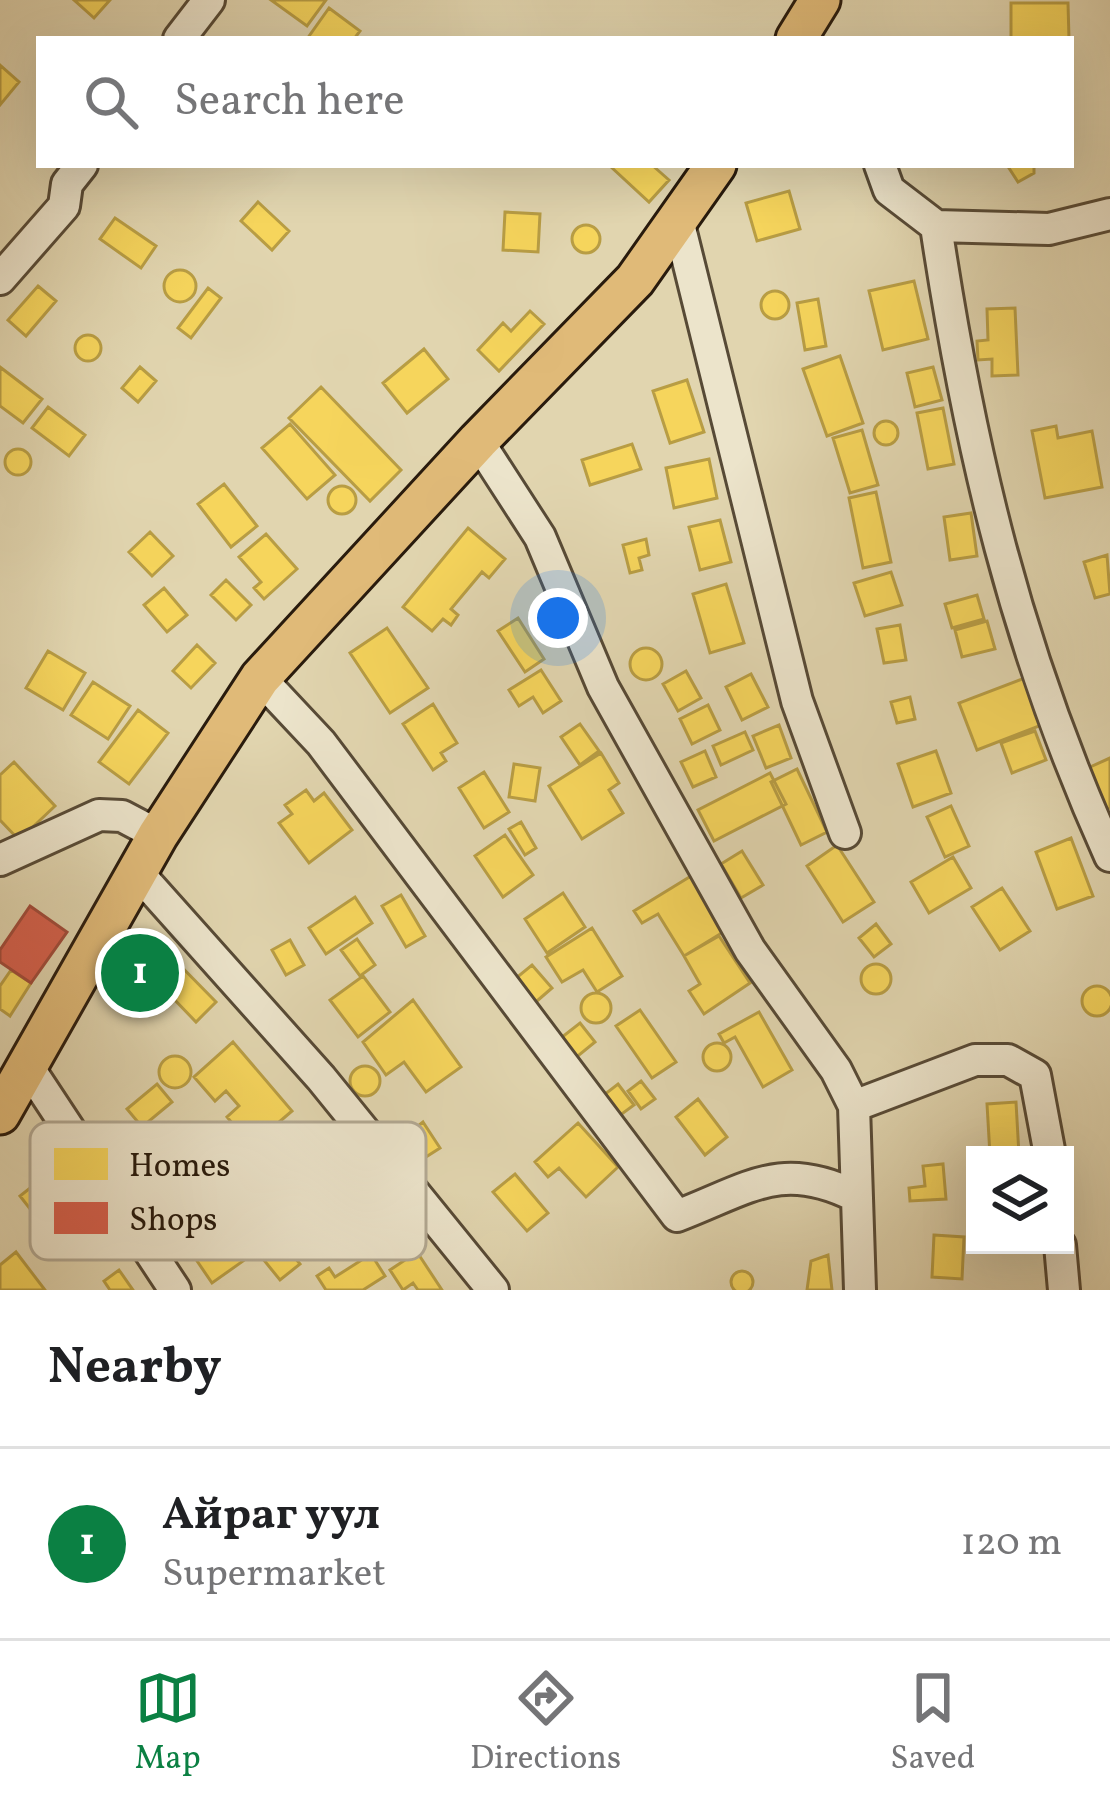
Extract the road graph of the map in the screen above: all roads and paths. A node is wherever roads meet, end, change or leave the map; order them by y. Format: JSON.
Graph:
{"nodes":[{"id":1,"x":209,"y":0,"type":"edge"},
{"id":2,"x":181,"y":36,"type":"edge"},
{"id":3,"x":80,"y":168,"type":"edge"},
{"id":4,"x":714,"y":168,"type":"edge"},
{"id":5,"x":881,"y":168,"type":"edge"},
{"id":6,"x":1110,"y":214,"type":"edge"},
{"id":7,"x":679,"y":224,"type":"junction"},
{"id":8,"x":936,"y":226,"type":"junction"},
{"id":9,"x":0,"y":279,"type":"edge"},
{"id":10,"x":478,"y":441,"type":"junction"},
{"id":11,"x":260,"y":678,"type":"junction"},
{"id":12,"x":845,"y":833,"type":"dead end"},
{"id":13,"x":158,"y":835,"type":"junction"},
{"id":14,"x":1110,"y":856,"type":"edge"},
{"id":15,"x":0,"y":860,"type":"edge"},
{"id":16,"x":137,"y":872,"type":"junction"},
{"id":17,"x":26,"y":1064,"type":"junction"},
{"id":18,"x":854,"y":1106,"type":"junction"},
{"id":19,"x":0,"y":1114,"type":"edge"},
{"id":20,"x":64,"y":1122,"type":"edge"},
{"id":21,"x":357,"y":1122,"type":"edge"},
{"id":22,"x":1048,"y":1146,"type":"edge"},
{"id":23,"x":855,"y":1196,"type":"junction"},
{"id":24,"x":426,"y":1207,"type":"edge"},
{"id":25,"x":1061,"y":1254,"type":"edge"},
{"id":26,"x":155,"y":1260,"type":"edge"},
{"id":27,"x":175,"y":1290,"type":"edge"},
{"id":28,"x":494,"y":1290,"type":"edge"},
{"id":29,"x":860,"y":1290,"type":"edge"},
{"id":30,"x":1064,"y":1290,"type":"edge"}],
"edges":[{"from":1,"to":2,"type":"street"},
{"from":3,"to":9,"type":"street"},
{"from":4,"to":7,"type":"main road"},
{"from":5,"to":8,"type":"street"},
{"from":6,"to":8,"type":"street"},
{"from":7,"to":10,"type":"main road"},
{"from":7,"to":12,"type":"street"},
{"from":8,"to":14,"type":"street"},
{"from":10,"to":11,"type":"main road"},
{"from":10,"to":18,"type":"street"},
{"from":11,"to":13,"type":"main road"},
{"from":11,"to":23,"type":"street"},
{"from":13,"to":15,"type":"street"},
{"from":13,"to":16,"type":"main road"},
{"from":16,"to":17,"type":"main road"},
{"from":16,"to":21,"type":"street"},
{"from":17,"to":19,"type":"main road"},
{"from":17,"to":20,"type":"street"},
{"from":18,"to":22,"type":"street"},
{"from":18,"to":23,"type":"street"},
{"from":23,"to":29,"type":"street"},
{"from":24,"to":28,"type":"street"},
{"from":25,"to":30,"type":"street"},
{"from":26,"to":27,"type":"street"}]}
